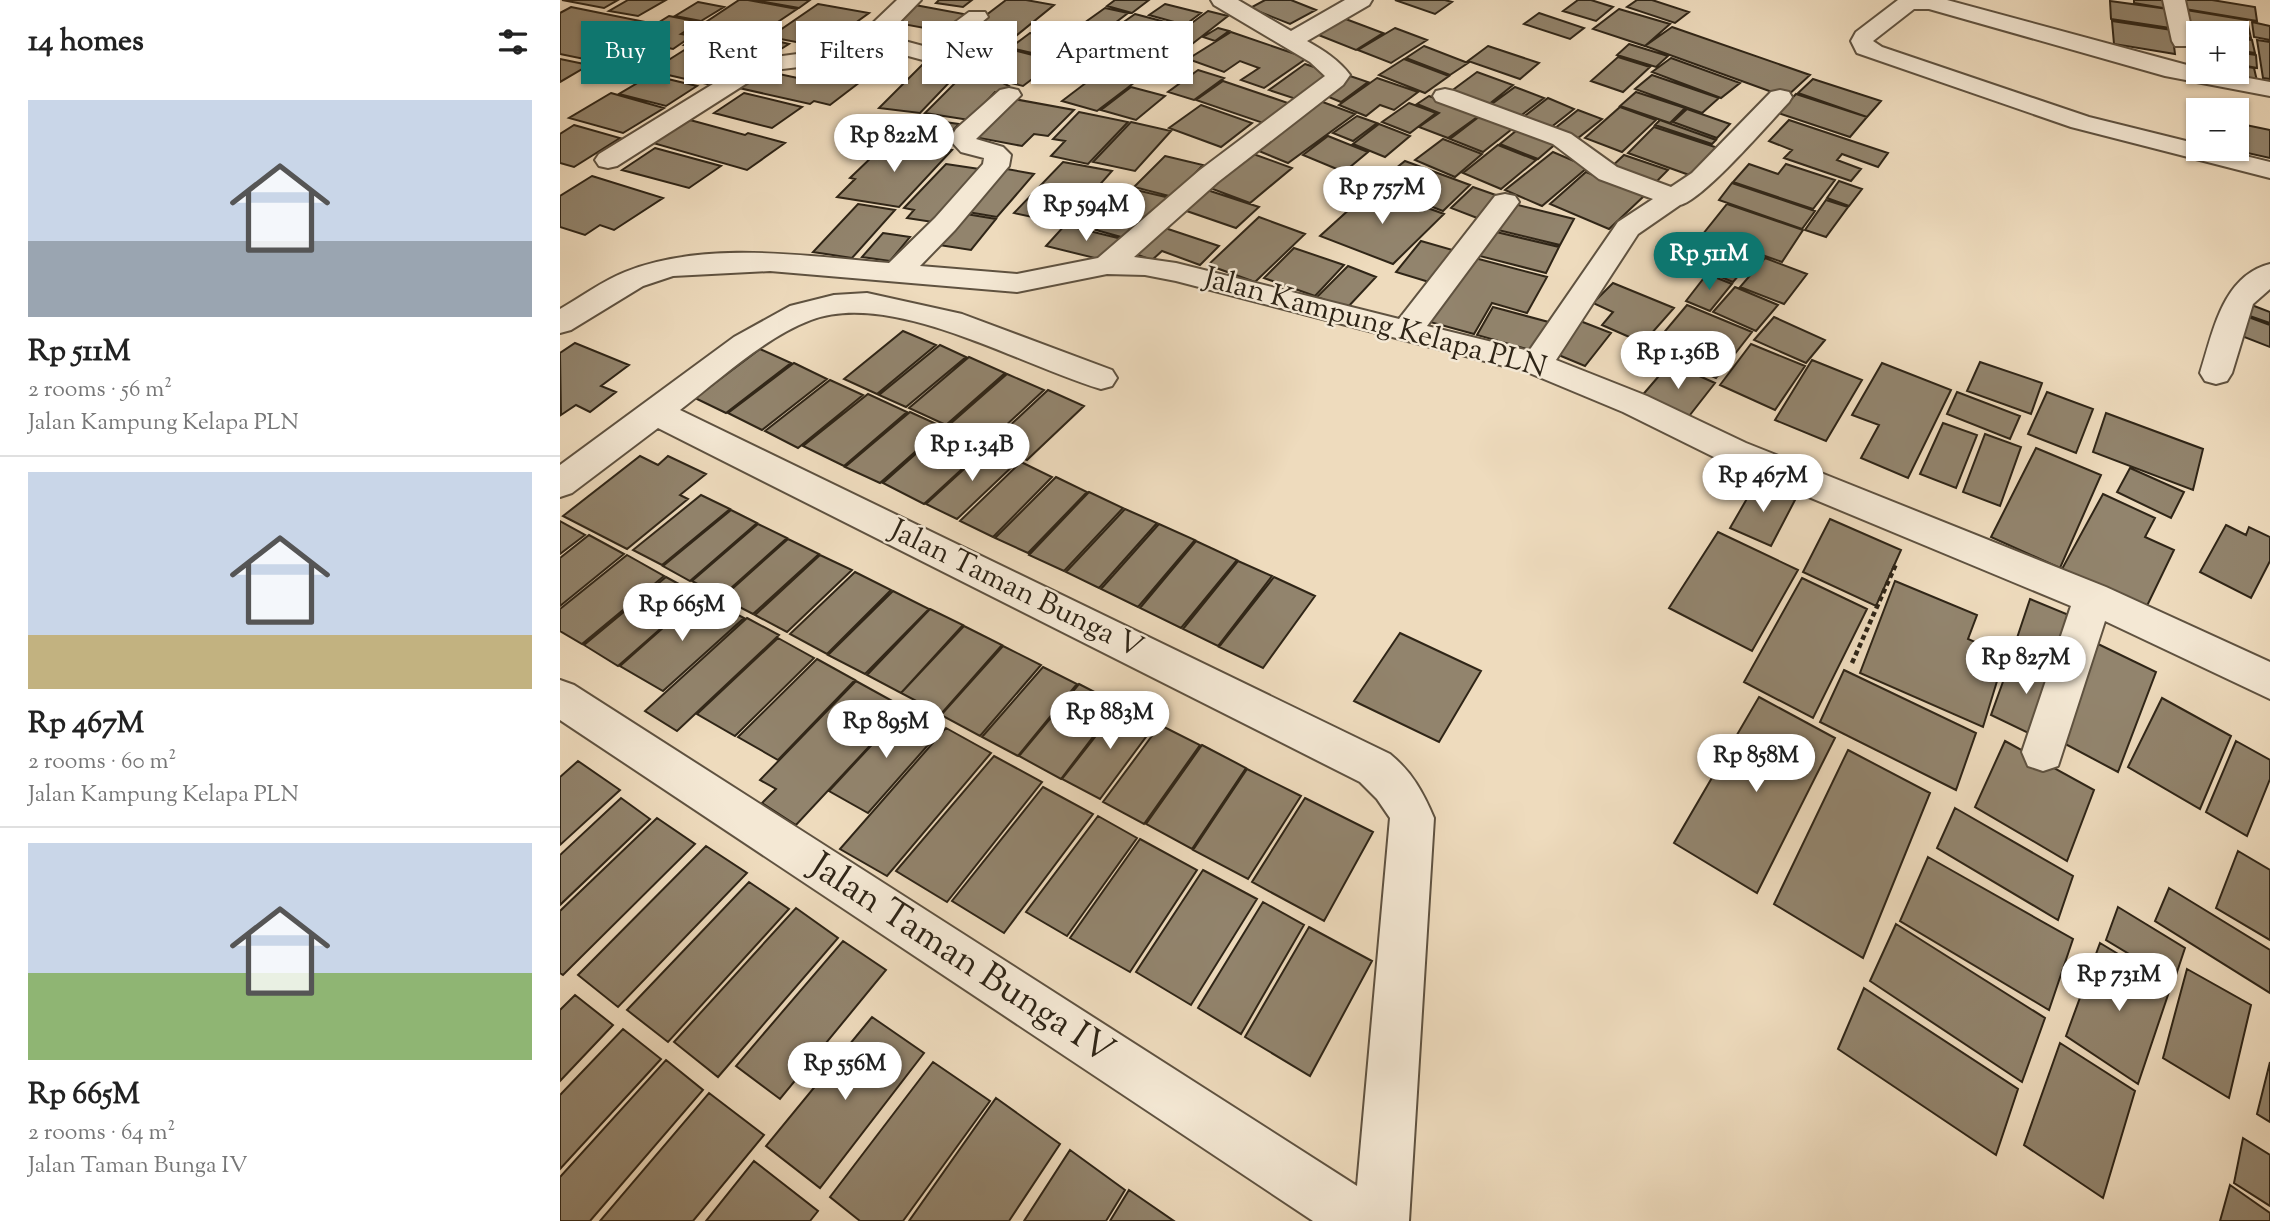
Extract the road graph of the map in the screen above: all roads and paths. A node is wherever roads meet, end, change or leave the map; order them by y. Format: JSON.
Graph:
{"nodes":[{"id":1,"x":910,"y":0,"type":"edge"},
{"id":2,"x":1222,"y":0,"type":"edge"},
{"id":3,"x":1362,"y":0,"type":"edge"},
{"id":4,"x":2174,"y":0,"type":"edge"},
{"id":5,"x":977,"y":16,"type":"dead end"},
{"id":6,"x":887,"y":21,"type":"edge"},
{"id":7,"x":1292,"y":40,"type":"junction"},
{"id":8,"x":2183,"y":41,"type":"dead end"},
{"id":9,"x":908,"y":49,"type":"edge"},
{"id":10,"x":796,"y":60,"type":"edge"},
{"id":11,"x":2270,"y":89,"type":"edge"},
{"id":12,"x":1009,"y":95,"type":"dead end"},
{"id":13,"x":1445,"y":96,"type":"dead end"},
{"id":14,"x":1780,"y":97,"type":"dead end"},
{"id":15,"x":608,"y":160,"type":"dead end"},
{"id":16,"x":2270,"y":170,"type":"edge"},
{"id":17,"x":1677,"y":198,"type":"junction"},
{"id":18,"x":1505,"y":202,"type":"dead end"},
{"id":19,"x":1107,"y":265,"type":"junction"},
{"id":20,"x":2270,"y":273,"type":"edge"},
{"id":21,"x":895,"y":274,"type":"junction"},
{"id":22,"x":560,"y":289,"type":"edge"},
{"id":23,"x":594,"y":301,"type":"junction"},
{"id":24,"x":560,"y":323,"type":"edge"},
{"id":25,"x":1407,"y":330,"type":"junction"},
{"id":26,"x":1537,"y":364,"type":"junction"},
{"id":27,"x":2216,"y":373,"type":"dead end"},
{"id":28,"x":1101,"y":378,"type":"dead end"},
{"id":29,"x":655,"y":412,"type":"junction"},
{"id":30,"x":560,"y":484,"type":"edge"},
{"id":31,"x":1913,"y":524,"type":"junction"},
{"id":32,"x":2094,"y":598,"type":"junction"},
{"id":33,"x":1852,"y":663,"type":"dead end"},
{"id":34,"x":2270,"y":681,"type":"edge"},
{"id":35,"x":560,"y":698,"type":"edge"},
{"id":36,"x":2043,"y":752,"type":"dead end"},
{"id":37,"x":1362,"y":1221,"type":"edge"},
{"id":38,"x":1381,"y":1221,"type":"edge"}],
"edges":[{"from":1,"to":6,"type":"street"},
{"from":2,"to":7,"type":"street"},
{"from":3,"to":7,"type":"street"},
{"from":4,"to":8,"type":"street"},
{"from":5,"to":9,"type":"street"},
{"from":7,"to":19,"type":"street"},
{"from":10,"to":15,"type":"street"},
{"from":11,"to":16,"type":"street"},
{"from":12,"to":21,"type":"street"},
{"from":13,"to":17,"type":"street"},
{"from":14,"to":17,"type":"street"},
{"from":17,"to":26,"type":"street"},
{"from":18,"to":25,"type":"street"},
{"from":19,"to":21,"type":"street","name":"Jalan Kampung Kelapa PLN"},
{"from":19,"to":25,"type":"street","name":"Jalan Kampung Kelapa PLN"},
{"from":20,"to":27,"type":"street"},
{"from":21,"to":23,"type":"street","name":"Jalan Kampung Kelapa PLN"},
{"from":22,"to":23,"type":"street"},
{"from":23,"to":24,"type":"street","name":"Jalan Kampung Kelapa PLN"},
{"from":25,"to":26,"type":"street","name":"Jalan Kampung Kelapa PLN"},
{"from":26,"to":31,"type":"street","name":"Jalan Kampung Kelapa PLN"},
{"from":28,"to":29,"type":"street"},
{"from":29,"to":30,"type":"street"},
{"from":29,"to":38,"type":"street","name":"Jalan Taman Bunga V"},
{"from":31,"to":32,"type":"street","name":"Jalan Kampung Kelapa PLN"},
{"from":31,"to":33,"type":"path"},
{"from":32,"to":34,"type":"street","name":"Jalan Kampung Kelapa PLN"},
{"from":32,"to":36,"type":"street"},
{"from":35,"to":37,"type":"street","name":"Jalan Taman Bunga IV"}]}
